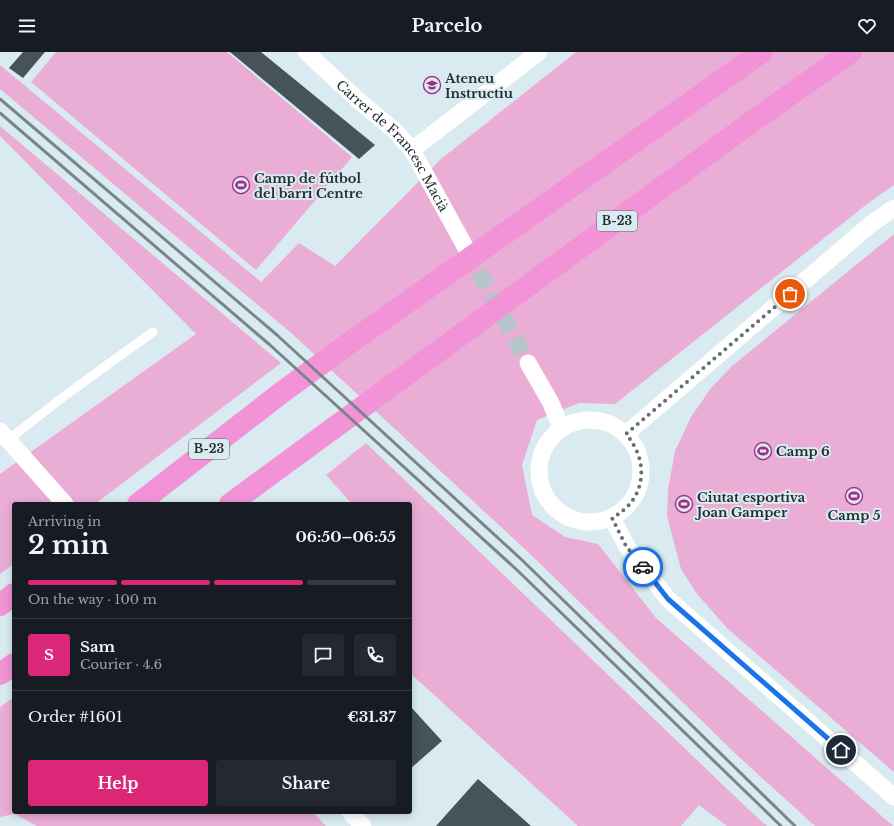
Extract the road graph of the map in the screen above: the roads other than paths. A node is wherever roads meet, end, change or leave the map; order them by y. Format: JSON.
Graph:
{"nodes":[{"id":1,"x":306,"y":52,"type":"edge"},
{"id":2,"x":539,"y":52,"type":"edge"},
{"id":3,"x":762,"y":52,"type":"edge"},
{"id":4,"x":851,"y":52,"type":"edge"},
{"id":5,"x":412,"y":150,"type":"junction"},
{"id":6,"x":894,"y":208,"type":"edge"},
{"id":7,"x":467,"y":250,"type":"tunnel mouth"},
{"id":8,"x":154,"y":332,"type":"dead end"},
{"id":9,"x":528,"y":363,"type":"tunnel mouth"},
{"id":10,"x":561,"y":428,"type":"junction"},
{"id":11,"x":626,"y":434,"type":"junction"},
{"id":12,"x":4,"y":435,"type":"edge"},
{"id":13,"x":63,"y":502,"type":"edge"},
{"id":14,"x":141,"y":502,"type":"edge"},
{"id":15,"x":233,"y":502,"type":"edge"},
{"id":16,"x":612,"y":518,"type":"junction"},
{"id":17,"x":12,"y":596,"type":"edge"},
{"id":18,"x":0,"y":605,"type":"edge"},
{"id":19,"x":12,"y":665,"type":"edge"},
{"id":20,"x":0,"y":674,"type":"edge"},
{"id":21,"x":894,"y":797,"type":"edge"}],
"edges":[{"from":1,"to":5,"type":"street","name":"Carrer de Francesc Macià"},
{"from":2,"to":5,"type":"street"},
{"from":3,"to":14,"type":"highway","number":"B-23"},
{"from":4,"to":15,"type":"highway","number":"B-23"},
{"from":5,"to":7,"type":"street","name":"Carrer de Francesc Macià"},
{"from":6,"to":11,"type":"street"},
{"from":8,"to":12,"type":"lane"},
{"from":9,"to":10,"type":"street"},
{"from":10,"to":11,"type":"street"},
{"from":10,"to":16,"type":"street"},
{"from":11,"to":16,"type":"street"},
{"from":12,"to":13,"type":"street"},
{"from":16,"to":21,"type":"street"},
{"from":17,"to":18,"type":"highway"},
{"from":19,"to":20,"type":"highway"}]}
